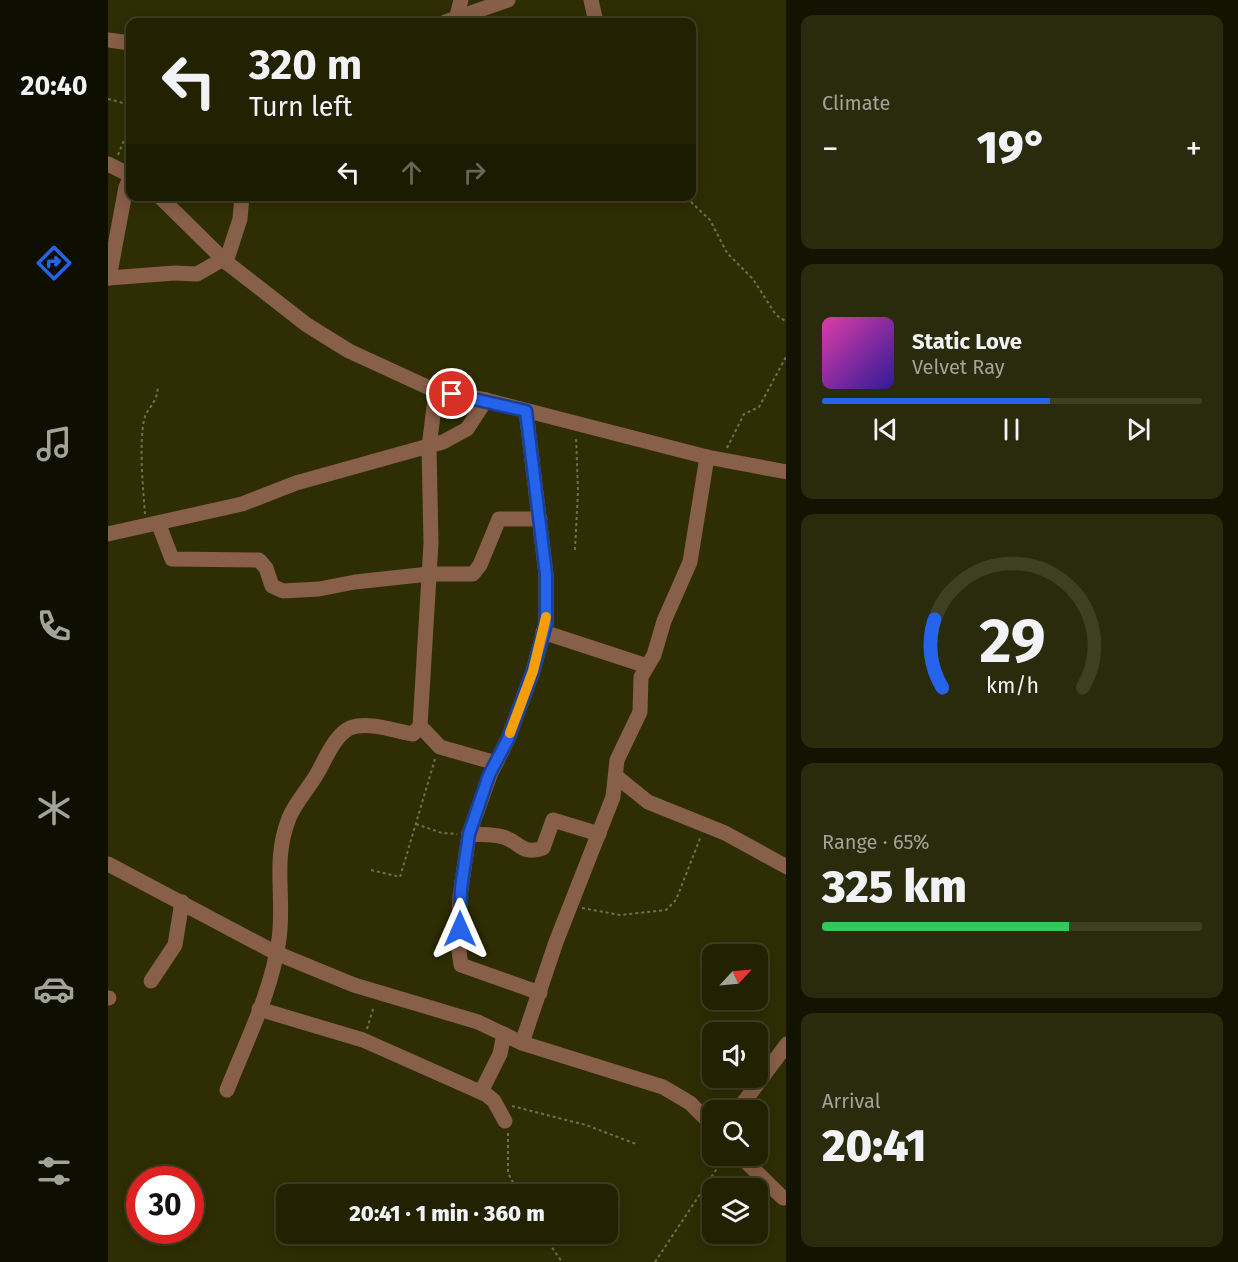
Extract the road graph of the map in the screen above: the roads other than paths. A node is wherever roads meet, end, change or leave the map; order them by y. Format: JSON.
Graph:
{"nodes":[{"id":1,"x":461,"y":0,"type":"edge"},
{"id":2,"x":508,"y":0,"type":"edge"},
{"id":3,"x":591,"y":0,"type":"edge"},
{"id":4,"x":452,"y":18,"type":"edge"},
{"id":5,"x":458,"y":18,"type":"edge"},
{"id":6,"x":595,"y":18,"type":"edge"},
{"id":7,"x":108,"y":40,"type":"edge"},
{"id":8,"x":126,"y":42,"type":"edge"},
{"id":9,"x":110,"y":165,"type":"edge"},
{"id":10,"x":126,"y":174,"type":"edge"},
{"id":11,"x":126,"y":187,"type":"edge"},
{"id":12,"x":164,"y":201,"type":"edge"},
{"id":13,"x":242,"y":201,"type":"edge"},
{"id":14,"x":225,"y":261,"type":"junction"},
{"id":15,"x":108,"y":278,"type":"edge"},
{"id":16,"x":436,"y":391,"type":"junction"},
{"id":17,"x":486,"y":400,"type":"junction"},
{"id":18,"x":526,"y":411,"type":"junction"},
{"id":19,"x":429,"y":447,"type":"junction"},
{"id":20,"x":714,"y":458,"type":"junction"},
{"id":21,"x":786,"y":472,"type":"edge"},
{"id":22,"x":540,"y":519,"type":"junction"},
{"id":23,"x":153,"y":526,"type":"junction"},
{"id":24,"x":108,"y":534,"type":"edge"},
{"id":25,"x":429,"y":574,"type":"junction"},
{"id":26,"x":543,"y":632,"type":"junction"},
{"id":27,"x":647,"y":666,"type":"junction"},
{"id":28,"x":420,"y":726,"type":"junction"},
{"id":29,"x":496,"y":764,"type":"junction"},
{"id":30,"x":617,"y":777,"type":"junction"},
{"id":31,"x":469,"y":834,"type":"junction"},
{"id":32,"x":599,"y":834,"type":"junction"},
{"id":33,"x":108,"y":864,"type":"edge"},
{"id":34,"x":786,"y":867,"type":"edge"},
{"id":35,"x":182,"y":902,"type":"junction"},
{"id":36,"x":276,"y":953,"type":"junction"},
{"id":37,"x":151,"y":981,"type":"dead end"},
{"id":38,"x":540,"y":993,"type":"junction"},
{"id":39,"x":260,"y":1009,"type":"junction"},
{"id":40,"x":504,"y":1034,"type":"junction"},
{"id":41,"x":522,"y":1043,"type":"junction"},
{"id":42,"x":786,"y":1044,"type":"edge"},
{"id":43,"x":227,"y":1090,"type":"dead end"},
{"id":44,"x":487,"y":1096,"type":"junction"},
{"id":45,"x":745,"y":1100,"type":"edge"},
{"id":46,"x":702,"y":1115,"type":"edge"},
{"id":47,"x":505,"y":1121,"type":"road end"},
{"id":48,"x":750,"y":1166,"type":"edge"},
{"id":49,"x":783,"y":1198,"type":"dead end"}],
"edges":[{"from":1,"to":4,"type":"street"},
{"from":2,"to":5,"type":"street"},
{"from":3,"to":6,"type":"street"},
{"from":7,"to":8,"type":"street"},
{"from":9,"to":10,"type":"street"},
{"from":11,"to":15,"type":"street"},
{"from":12,"to":14,"type":"street"},
{"from":13,"to":14,"type":"street"},
{"from":14,"to":15,"type":"street"},
{"from":14,"to":16,"type":"street"},
{"from":16,"to":17,"type":"street"},
{"from":16,"to":19,"type":"street"},
{"from":17,"to":18,"type":"street"},
{"from":17,"to":19,"type":"street"},
{"from":18,"to":20,"type":"street"},
{"from":18,"to":22,"type":"street"},
{"from":19,"to":23,"type":"street"},
{"from":19,"to":25,"type":"street"},
{"from":20,"to":21,"type":"street"},
{"from":20,"to":27,"type":"street"},
{"from":22,"to":25,"type":"street"},
{"from":22,"to":26,"type":"street"},
{"from":23,"to":24,"type":"street"},
{"from":23,"to":25,"type":"street"},
{"from":25,"to":28,"type":"street"},
{"from":26,"to":27,"type":"street"},
{"from":26,"to":29,"type":"street"},
{"from":27,"to":30,"type":"street"},
{"from":28,"to":29,"type":"street"},
{"from":28,"to":36,"type":"street"},
{"from":29,"to":31,"type":"street"},
{"from":30,"to":32,"type":"street"},
{"from":30,"to":34,"type":"street"},
{"from":31,"to":32,"type":"street"},
{"from":31,"to":38,"type":"street"},
{"from":32,"to":38,"type":"street"},
{"from":33,"to":35,"type":"street"},
{"from":35,"to":36,"type":"street"},
{"from":35,"to":37,"type":"street"},
{"from":36,"to":39,"type":"street"},
{"from":36,"to":40,"type":"street"},
{"from":38,"to":41,"type":"street"},
{"from":39,"to":43,"type":"street"},
{"from":39,"to":44,"type":"street"},
{"from":40,"to":41,"type":"street"},
{"from":40,"to":44,"type":"street"},
{"from":41,"to":46,"type":"street"},
{"from":42,"to":45,"type":"street"},
{"from":44,"to":47,"type":"street"},
{"from":48,"to":49,"type":"street"}]}
